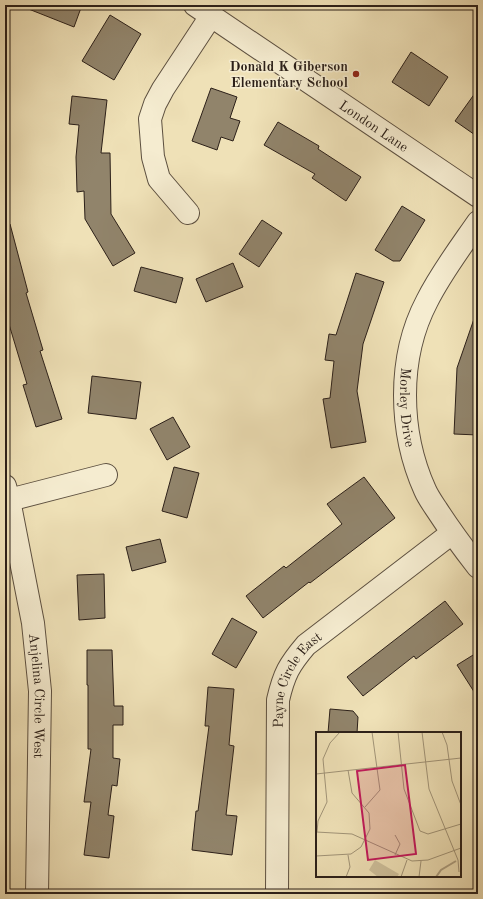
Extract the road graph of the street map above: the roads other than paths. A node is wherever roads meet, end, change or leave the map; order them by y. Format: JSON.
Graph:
{"nodes":[{"id":1,"x":203,"y":10,"type":"edge"},
{"id":2,"x":478,"y":196,"type":"edge"},
{"id":3,"x":188,"y":213,"type":"dead end"},
{"id":4,"x":478,"y":222,"type":"edge"},
{"id":5,"x":106,"y":475,"type":"dead end"},
{"id":6,"x":7,"y":493,"type":"edge"},
{"id":7,"x":452,"y":533,"type":"junction"},
{"id":8,"x":478,"y":567,"type":"edge"},
{"id":9,"x":37,"y":894,"type":"edge"},
{"id":10,"x":277,"y":894,"type":"edge"}],
"edges":[{"from":1,"to":2,"type":"street","name":"London Lane"},
{"from":1,"to":3,"type":"street","name":"London Lane"},
{"from":4,"to":7,"type":"street","name":"Morley Drive"},
{"from":5,"to":6,"type":"street","name":"Anjelina Circle West"},
{"from":6,"to":9,"type":"street","name":"Anjelina Circle West"},
{"from":7,"to":8,"type":"street","name":"Morley Drive"},
{"from":7,"to":10,"type":"street","name":"Payne Circle East"}]}
